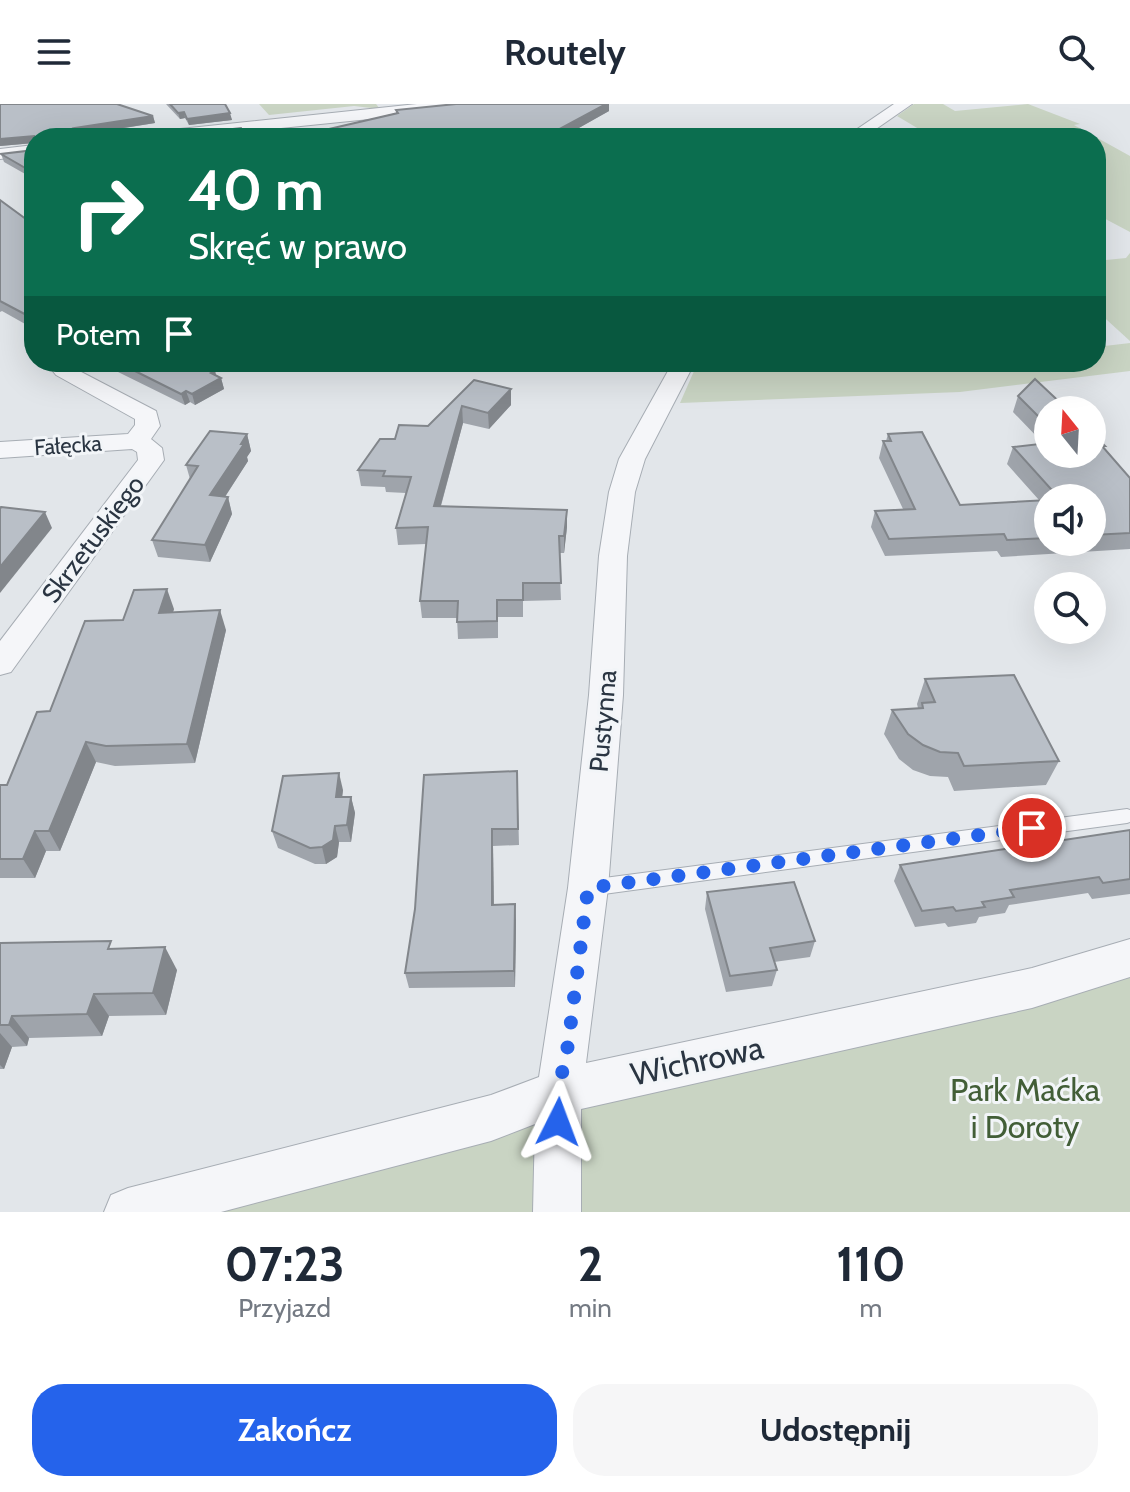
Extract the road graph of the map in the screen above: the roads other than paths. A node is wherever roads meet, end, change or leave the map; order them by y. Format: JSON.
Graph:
{"nodes":[{"id":1,"x":468,"y":104,"type":"edge"},
{"id":2,"x":904,"y":104,"type":"edge"},
{"id":3,"x":225,"y":128,"type":"edge"},
{"id":4,"x":867,"y":128,"type":"edge"},
{"id":5,"x":24,"y":151,"type":"edge"},
{"id":6,"x":0,"y":154,"type":"edge"},
{"id":7,"x":68,"y":372,"type":"edge"},
{"id":8,"x":679,"y":372,"type":"edge"},
{"id":9,"x":136,"y":441,"type":"junction"},
{"id":10,"x":0,"y":450,"type":"edge"},
{"id":11,"x":0,"y":664,"type":"edge"},
{"id":12,"x":1127,"y":816,"type":"dead end"},
{"id":13,"x":588,"y":888,"type":"junction"},
{"id":14,"x":1130,"y":958,"type":"edge"},
{"id":15,"x":558,"y":1092,"type":"junction"},
{"id":16,"x":128,"y":1212,"type":"edge"},
{"id":17,"x":557,"y":1212,"type":"edge"}],
"edges":[{"from":1,"to":3,"type":"street"},
{"from":2,"to":4,"type":"street"},
{"from":5,"to":6,"type":"street"},
{"from":7,"to":9,"type":"street","name":"Skrzetuskiego"},
{"from":8,"to":13,"type":"street","name":"Pustynna"},
{"from":9,"to":10,"type":"street","name":"Fałęcka"},
{"from":9,"to":11,"type":"street","name":"Skrzetuskiego"},
{"from":12,"to":13,"type":"lane"},
{"from":13,"to":15,"type":"street","name":"Pustynna"},
{"from":14,"to":15,"type":"street","name":"Wichrowa"},
{"from":15,"to":16,"type":"street","name":"Wichrowa"},
{"from":15,"to":17,"type":"street","name":"Pustynna"}]}
